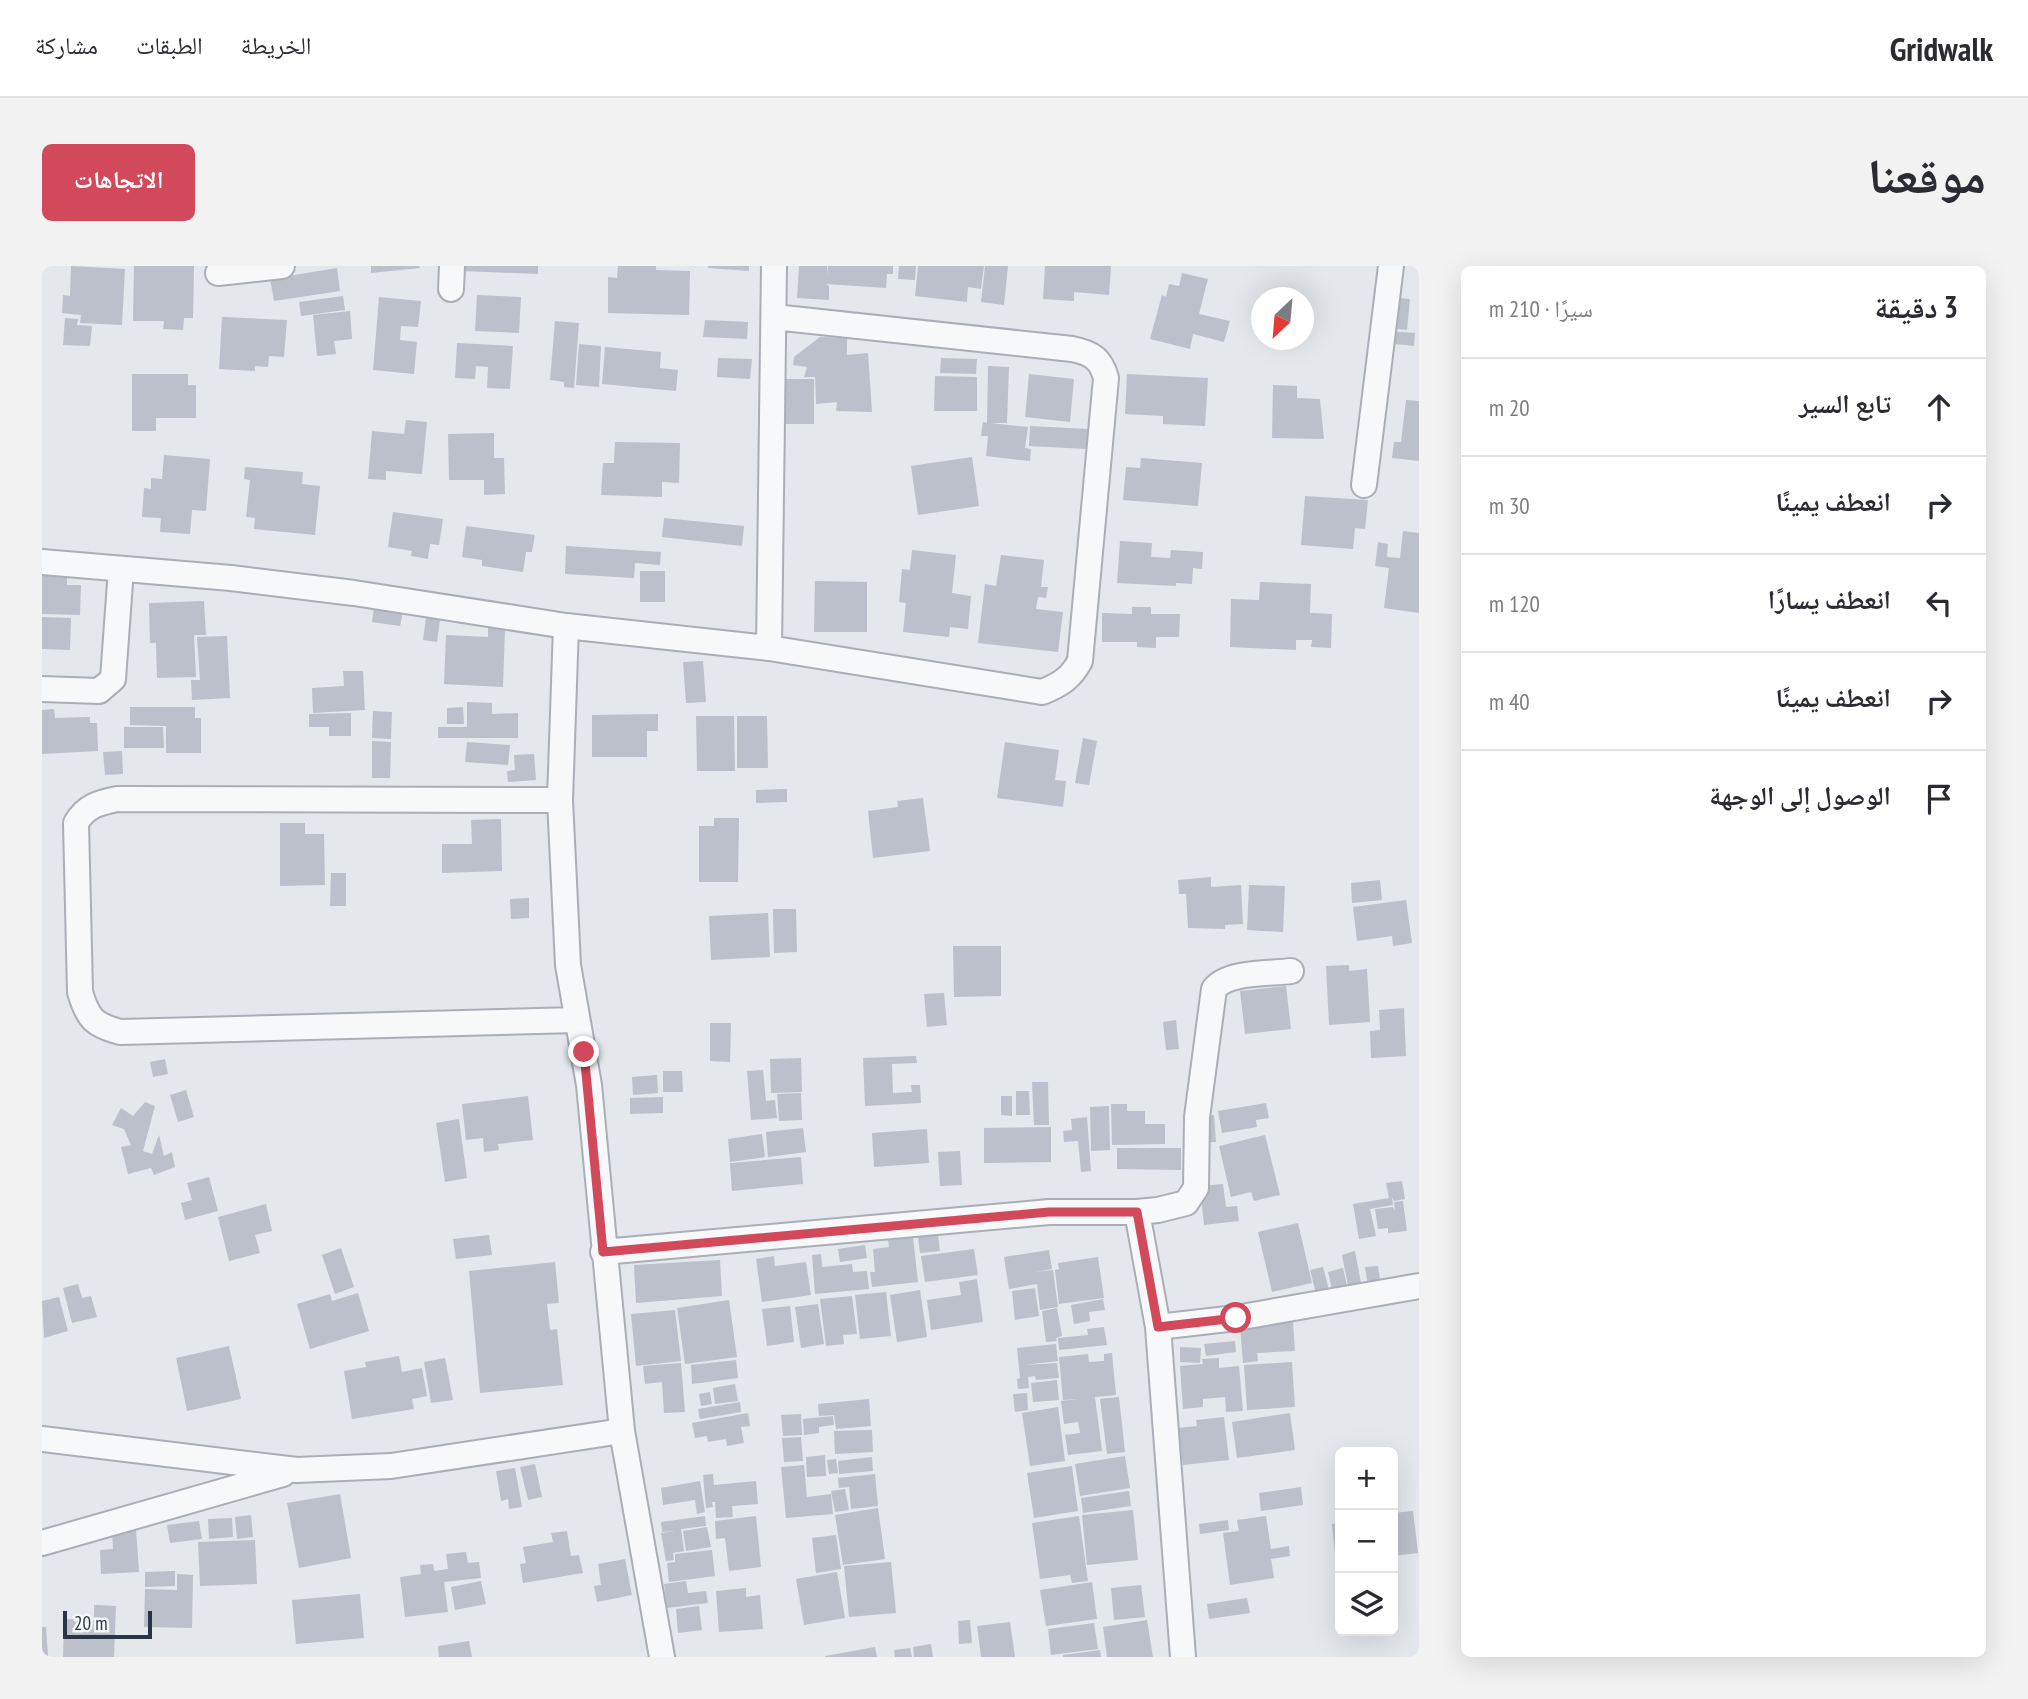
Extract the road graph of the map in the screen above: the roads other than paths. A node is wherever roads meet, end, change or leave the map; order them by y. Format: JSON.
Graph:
{"nodes":[{"id":1,"x":282,"y":266,"type":"edge"},
{"id":2,"x":774,"y":266,"type":"edge"},
{"id":3,"x":1391,"y":266,"type":"edge"},
{"id":4,"x":218,"y":273,"type":"dead end"},
{"id":5,"x":774,"y":317,"type":"junction"},
{"id":6,"x":1364,"y":485,"type":"dead end"},
{"id":7,"x":42,"y":562,"type":"edge"},
{"id":8,"x":121,"y":569,"type":"junction"},
{"id":9,"x":566,"y":626,"type":"junction"},
{"id":10,"x":769,"y":648,"type":"junction"},
{"id":11,"x":42,"y":689,"type":"edge"},
{"id":12,"x":560,"y":800,"type":"junction"},
{"id":13,"x":1291,"y":971,"type":"dead end"},
{"id":14,"x":576,"y":1020,"type":"junction"},
{"id":15,"x":1137,"y":1212,"type":"junction"},
{"id":16,"x":603,"y":1252,"type":"junction"},
{"id":17,"x":1419,"y":1286,"type":"edge"},
{"id":18,"x":1158,"y":1327,"type":"junction"},
{"id":19,"x":622,"y":1431,"type":"junction"},
{"id":20,"x":42,"y":1439,"type":"edge"},
{"id":21,"x":297,"y":1470,"type":"junction"},
{"id":22,"x":42,"y":1542,"type":"edge"},
{"id":23,"x":662,"y":1657,"type":"edge"},
{"id":24,"x":1183,"y":1657,"type":"edge"}],
"edges":[{"from":1,"to":4,"type":"street"},
{"from":2,"to":5,"type":"street"},
{"from":3,"to":6,"type":"street"},
{"from":5,"to":10,"type":"street"},
{"from":5,"to":10,"type":"street"},
{"from":7,"to":8,"type":"street"},
{"from":8,"to":9,"type":"street"},
{"from":8,"to":11,"type":"street"},
{"from":9,"to":10,"type":"street"},
{"from":9,"to":12,"type":"street"},
{"from":12,"to":14,"type":"street"},
{"from":12,"to":14,"type":"street"},
{"from":13,"to":15,"type":"street"},
{"from":14,"to":16,"type":"street"},
{"from":15,"to":16,"type":"street"},
{"from":15,"to":18,"type":"street"},
{"from":16,"to":19,"type":"street"},
{"from":17,"to":18,"type":"street"},
{"from":18,"to":24,"type":"street"},
{"from":19,"to":21,"type":"street"},
{"from":19,"to":23,"type":"street"},
{"from":20,"to":21,"type":"street"},
{"from":21,"to":22,"type":"street"}]}
